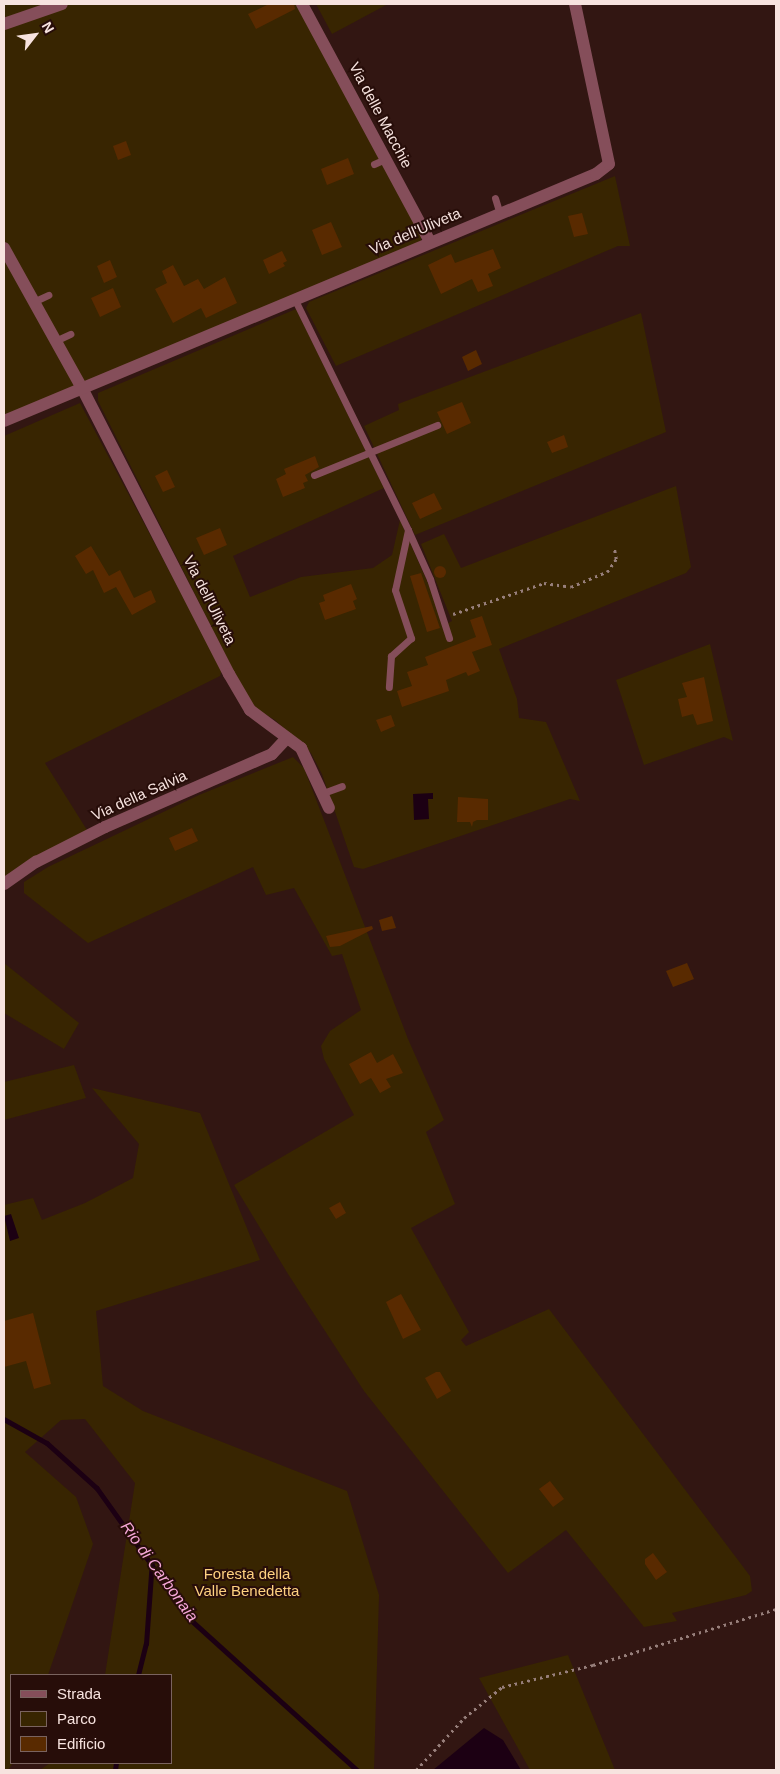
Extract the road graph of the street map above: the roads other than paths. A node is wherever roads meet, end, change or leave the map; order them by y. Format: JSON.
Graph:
{"nodes":[{"id":1,"x":62,"y":4,"type":"edge"},
{"id":2,"x":302,"y":4,"type":"edge"},
{"id":3,"x":575,"y":4,"type":"edge"},
{"id":4,"x":4,"y":24,"type":"edge"},
{"id":5,"x":495,"y":198,"type":"dead end"},
{"id":6,"x":500,"y":214,"type":"junction"},
{"id":7,"x":430,"y":242,"type":"junction"},
{"id":8,"x":4,"y":248,"type":"edge"},
{"id":9,"x":48,"y":295,"type":"dead end"},
{"id":10,"x":296,"y":300,"type":"junction"},
{"id":11,"x":34,"y":308,"type":"junction"},
{"id":12,"x":70,"y":334,"type":"dead end"},
{"id":13,"x":55,"y":341,"type":"junction"},
{"id":14,"x":82,"y":388,"type":"junction"},
{"id":15,"x":4,"y":421,"type":"edge"},
{"id":16,"x":437,"y":425,"type":"dead end"},
{"id":17,"x":370,"y":452,"type":"junction"},
{"id":18,"x":314,"y":475,"type":"dead end"},
{"id":19,"x":408,"y":530,"type":"junction"},
{"id":20,"x":449,"y":638,"type":"dead end"},
{"id":21,"x":389,"y":687,"type":"dead end"},
{"id":22,"x":287,"y":738,"type":"junction"},
{"id":23,"x":342,"y":786,"type":"dead end"},
{"id":24,"x":323,"y":793,"type":"junction"},
{"id":25,"x":329,"y":808,"type":"dead end"},
{"id":26,"x":4,"y":884,"type":"edge"}],
"edges":[{"from":1,"to":4,"type":"street"},
{"from":2,"to":7,"type":"street","name":"Via delle Macchie"},
{"from":3,"to":6,"type":"street","name":"Via dell'Uliveta"},
{"from":5,"to":6,"type":"lane"},
{"from":6,"to":7,"type":"street","name":"Via dell'Uliveta"},
{"from":7,"to":10,"type":"street","name":"Via dell'Uliveta"},
{"from":8,"to":11,"type":"street"},
{"from":9,"to":11,"type":"lane"},
{"from":10,"to":14,"type":"street","name":"Via dell'Uliveta"},
{"from":10,"to":17,"type":"lane"},
{"from":11,"to":13,"type":"street"},
{"from":12,"to":13,"type":"lane"},
{"from":13,"to":14,"type":"street"},
{"from":14,"to":15,"type":"street","name":"Via dell'Uliveta"},
{"from":14,"to":22,"type":"street","name":"Via dell'Uliveta"},
{"from":16,"to":17,"type":"lane"},
{"from":17,"to":18,"type":"lane"},
{"from":17,"to":19,"type":"lane"},
{"from":19,"to":20,"type":"lane"},
{"from":19,"to":21,"type":"lane"},
{"from":22,"to":24,"type":"street","name":"Via dell'Uliveta"},
{"from":22,"to":26,"type":"street","name":"Via della Salvia"},
{"from":23,"to":24,"type":"lane"},
{"from":24,"to":25,"type":"street","name":"Via dell'Uliveta"}]}
